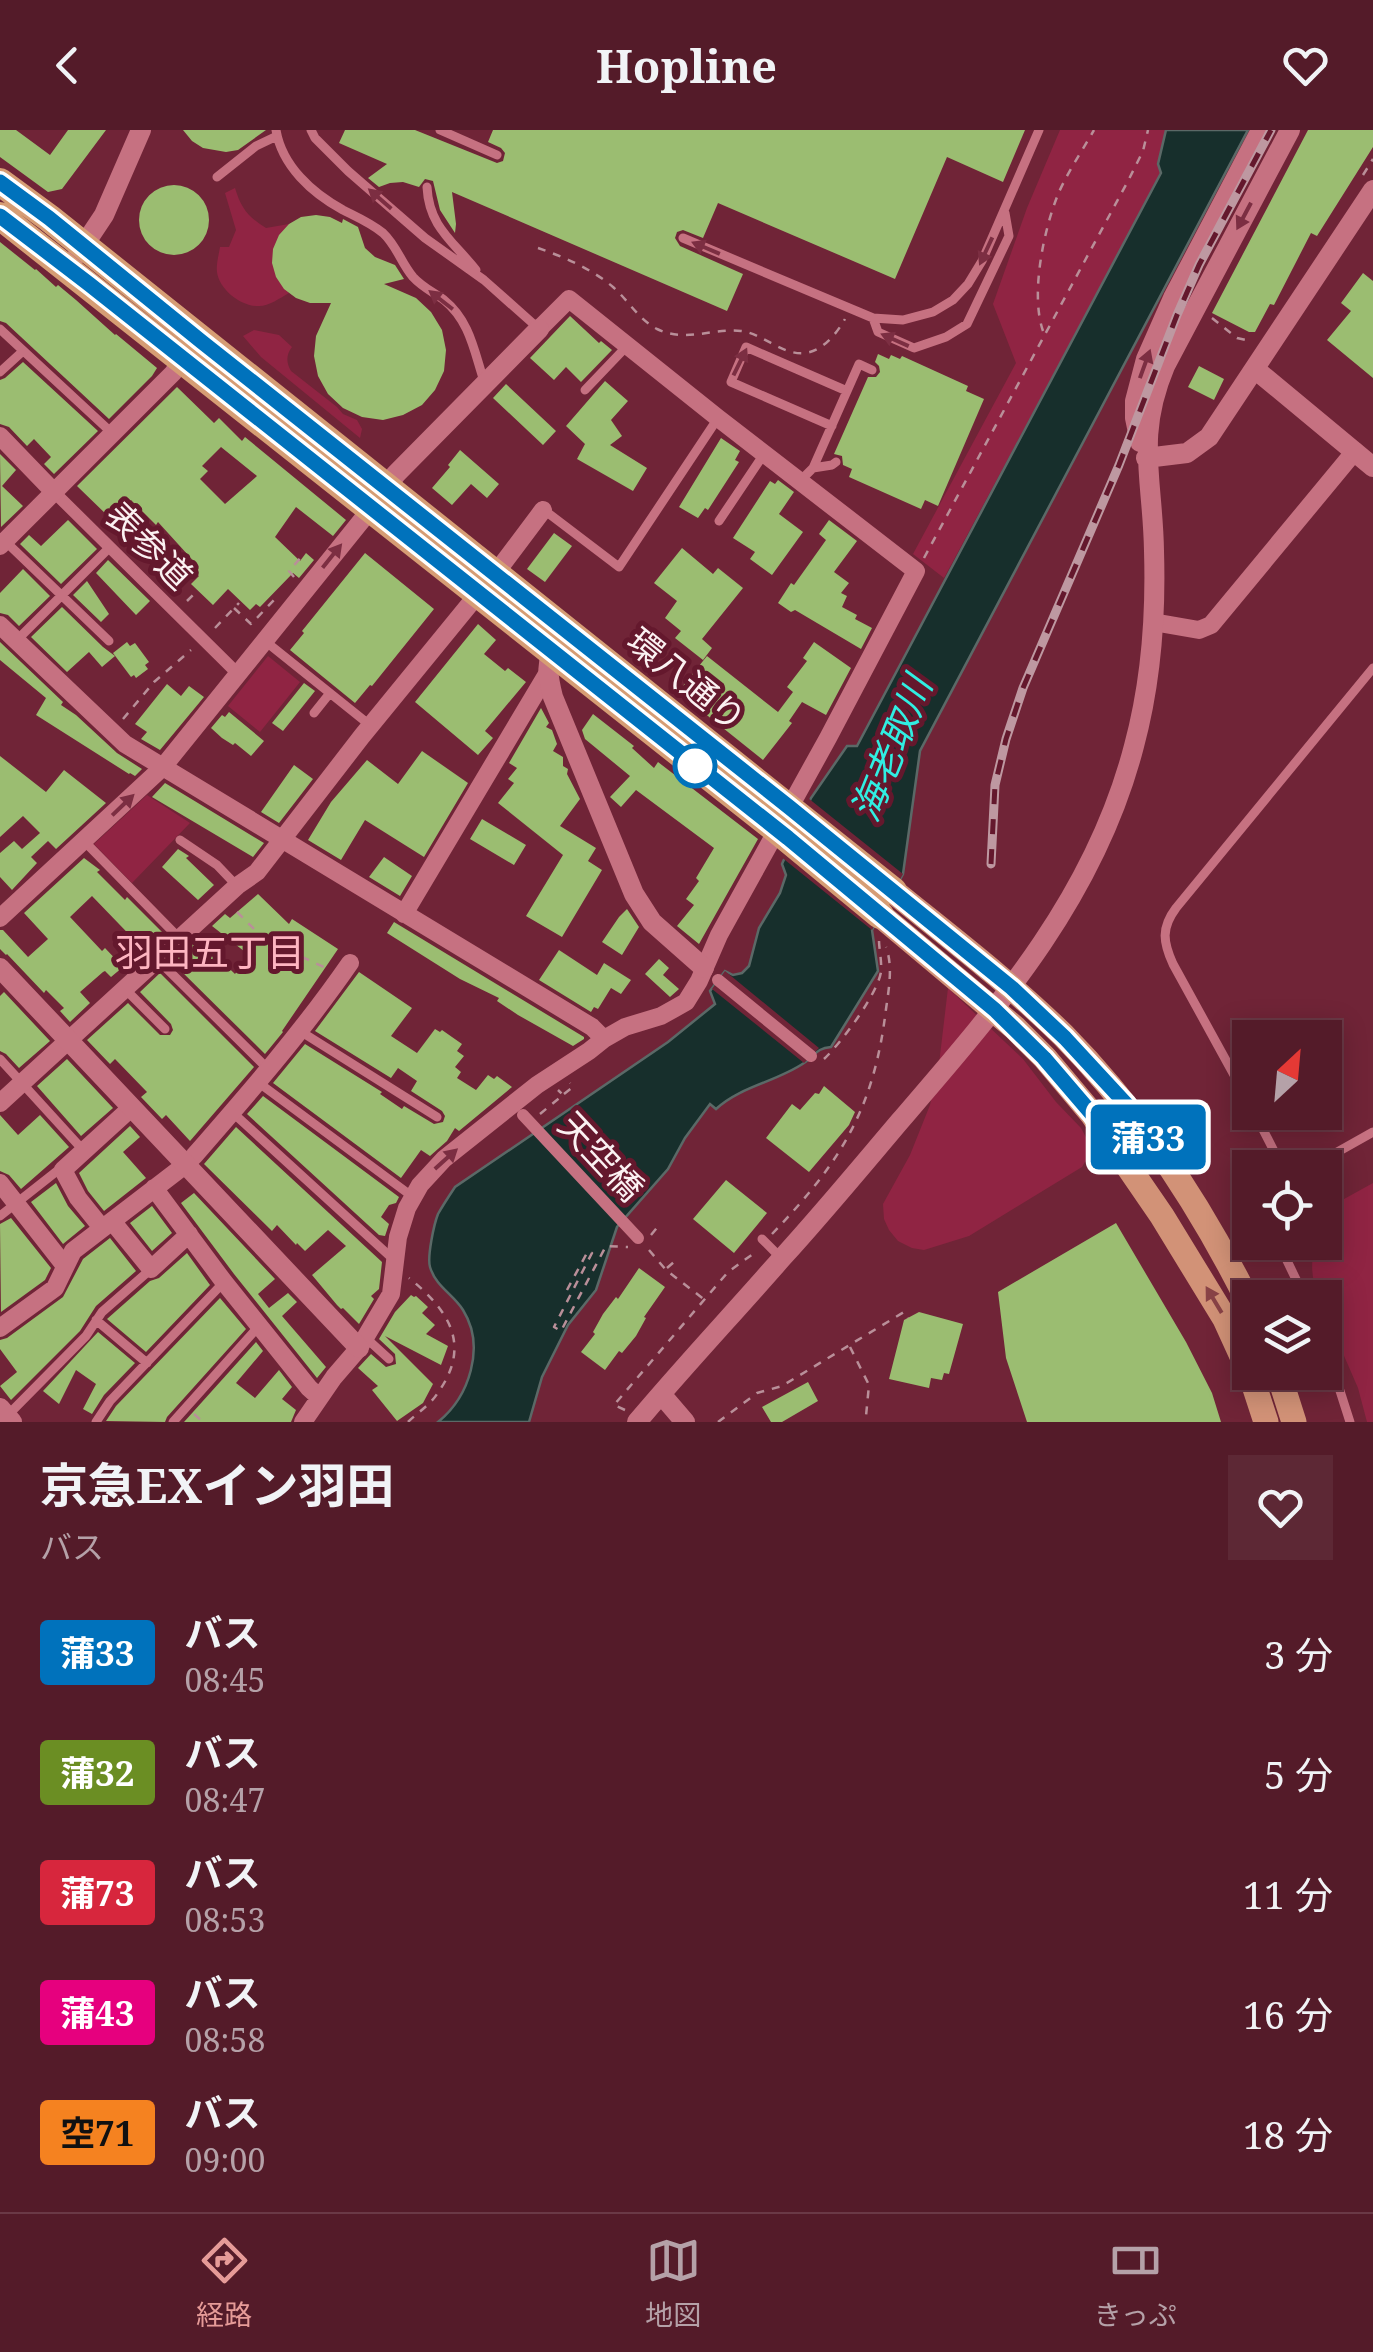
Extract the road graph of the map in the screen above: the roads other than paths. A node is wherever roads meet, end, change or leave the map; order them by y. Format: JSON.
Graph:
{"nodes":[{"id":1,"x":141,"y":130,"type":"edge"},
{"id":2,"x":311,"y":130,"type":"edge"},
{"id":3,"x":440,"y":130,"type":"edge"},
{"id":4,"x":1039,"y":130,"type":"edge"},
{"id":5,"x":1261,"y":130,"type":"edge"},
{"id":6,"x":1290,"y":130,"type":"edge"},
{"id":7,"x":277,"y":133,"type":"edge"},
{"id":8,"x":497,"y":155,"type":"dead end"},
{"id":9,"x":217,"y":176,"type":"dead end"},
{"id":10,"x":0,"y":182,"type":"edge"},
{"id":11,"x":428,"y":187,"type":"dead end"},
{"id":12,"x":1373,"y":190,"type":"edge"},
{"id":13,"x":1004,"y":210,"type":"junction"},
{"id":14,"x":0,"y":216,"type":"edge"},
{"id":15,"x":683,"y":238,"type":"dead end"},
{"id":16,"x":76,"y":256,"type":"junction"},
{"id":17,"x":484,"y":280,"type":"junction"},
{"id":18,"x":873,"y":318,"type":"junction"},
{"id":19,"x":184,"y":325,"type":"junction"},
{"id":20,"x":0,"y":329,"type":"edge"},
{"id":21,"x":539,"y":329,"type":"junction"},
{"id":22,"x":628,"y":346,"type":"junction"},
{"id":23,"x":23,"y":351,"type":"junction"},
{"id":24,"x":183,"y":360,"type":"junction"},
{"id":25,"x":872,"y":370,"type":"dead end"},
{"id":26,"x":1256,"y":370,"type":"junction"},
{"id":27,"x":0,"y":372,"type":"edge"},
{"id":28,"x":485,"y":384,"type":"junction"},
{"id":29,"x":585,"y":390,"type":"dead end"},
{"id":30,"x":847,"y":391,"type":"junction"},
{"id":31,"x":718,"y":418,"type":"junction"},
{"id":32,"x":832,"y":426,"type":"junction"},
{"id":33,"x":113,"y":434,"type":"junction"},
{"id":34,"x":0,"y":436,"type":"edge"},
{"id":35,"x":1355,"y":452,"type":"junction"},
{"id":36,"x":764,"y":454,"type":"junction"},
{"id":37,"x":1146,"y":458,"type":"junction"},
{"id":38,"x":836,"y":462,"type":"dead end"},
{"id":39,"x":1373,"y":467,"type":"edge"},
{"id":40,"x":806,"y":475,"type":"junction"},
{"id":41,"x":54,"y":492,"type":"junction"},
{"id":42,"x":378,"y":497,"type":"junction"},
{"id":43,"x":544,"y":510,"type":"joint"},
{"id":44,"x":719,"y":521,"type":"dead end"},
{"id":45,"x":2,"y":544,"type":"edge"},
{"id":46,"x":110,"y":547,"type":"junction"},
{"id":47,"x":487,"y":584,"type":"junction"},
{"id":48,"x":61,"y":596,"type":"junction"},
{"id":49,"x":1153,"y":622,"type":"junction"},
{"id":50,"x":0,"y":625,"type":"edge"},
{"id":51,"x":17,"y":640,"type":"junction"},
{"id":52,"x":108,"y":641,"type":"dead end"},
{"id":53,"x":265,"y":641,"type":"junction"},
{"id":54,"x":555,"y":653,"type":"junction"},
{"id":55,"x":1373,"y":668,"type":"edge"},
{"id":56,"x":238,"y":674,"type":"junction"},
{"id":57,"x":330,"y":693,"type":"junction"},
{"id":58,"x":314,"y":713,"type":"dead end"},
{"id":59,"x":370,"y":726,"type":"junction"},
{"id":60,"x":163,"y":767,"type":"junction"},
{"id":61,"x":788,"y":823,"type":"junction"},
{"id":62,"x":180,"y":840,"type":"dead end"},
{"id":63,"x":281,"y":840,"type":"junction"},
{"id":64,"x":84,"y":841,"type":"junction"},
{"id":65,"x":231,"y":892,"type":"junction"},
{"id":66,"x":884,"y":912,"type":"junction"},
{"id":67,"x":404,"y":914,"type":"junction"},
{"id":68,"x":0,"y":918,"type":"edge"},
{"id":69,"x":180,"y":939,"type":"junction"},
{"id":70,"x":158,"y":960,"type":"junction"},
{"id":71,"x":0,"y":968,"type":"edge"},
{"id":72,"x":345,"y":970,"type":"road end"},
{"id":73,"x":711,"y":974,"type":"junction"},
{"id":74,"x":1012,"y":988,"type":"junction"},
{"id":75,"x":125,"y":990,"type":"junction"},
{"id":76,"x":995,"y":1010,"type":"junction"},
{"id":77,"x":165,"y":1028,"type":"dead end"},
{"id":78,"x":300,"y":1030,"type":"junction"},
{"id":79,"x":604,"y":1039,"type":"junction"},
{"id":80,"x":68,"y":1041,"type":"junction"},
{"id":81,"x":811,"y":1056,"type":"road end"},
{"id":82,"x":0,"y":1059,"type":"edge"},
{"id":83,"x":1232,"y":1071,"type":"edge"},
{"id":84,"x":264,"y":1077,"type":"junction"},
{"id":85,"x":22,"y":1083,"type":"junction"},
{"id":86,"x":0,"y":1103,"type":"edge"},
{"id":87,"x":131,"y":1108,"type":"junction"},
{"id":88,"x":232,"y":1112,"type":"junction"},
{"id":89,"x":529,"y":1116,"type":"road end"},
{"id":90,"x":438,"y":1117,"type":"dead end"},
{"id":91,"x":1373,"y":1132,"type":"edge"},
{"id":92,"x":83,"y":1150,"type":"junction"},
{"id":93,"x":1341,"y":1150,"type":"edge"},
{"id":94,"x":185,"y":1166,"type":"junction"},
{"id":95,"x":63,"y":1170,"type":"junction"},
{"id":96,"x":0,"y":1183,"type":"edge"},
{"id":97,"x":154,"y":1188,"type":"junction"},
{"id":98,"x":413,"y":1198,"type":"junction"},
{"id":99,"x":16,"y":1203,"type":"junction"},
{"id":100,"x":0,"y":1216,"type":"edge"},
{"id":101,"x":107,"y":1224,"type":"junction"},
{"id":102,"x":189,"y":1234,"type":"junction"},
{"id":103,"x":640,"y":1241,"type":"road end"},
{"id":104,"x":764,"y":1241,"type":"road end"},
{"id":105,"x":782,"y":1259,"type":"junction"},
{"id":106,"x":395,"y":1260,"type":"junction"},
{"id":107,"x":65,"y":1266,"type":"junction"},
{"id":108,"x":151,"y":1269,"type":"junction"},
{"id":109,"x":1236,"y":1280,"type":"edge"},
{"id":110,"x":224,"y":1282,"type":"junction"},
{"id":111,"x":96,"y":1320,"type":"junction"},
{"id":112,"x":259,"y":1326,"type":"junction"},
{"id":113,"x":0,"y":1328,"type":"edge"},
{"id":114,"x":363,"y":1343,"type":"junction"},
{"id":115,"x":389,"y":1359,"type":"dead end"},
{"id":116,"x":147,"y":1363,"type":"junction"},
{"id":117,"x":1284,"y":1390,"type":"edge"},
{"id":118,"x":1340,"y":1390,"type":"edge"},
{"id":119,"x":661,"y":1394,"type":"junction"},
{"id":120,"x":320,"y":1397,"type":"junction"},
{"id":121,"x":6,"y":1415,"type":"edge"},
{"id":122,"x":634,"y":1418,"type":"edge"},
{"id":123,"x":96,"y":1422,"type":"edge"},
{"id":124,"x":173,"y":1422,"type":"edge"},
{"id":125,"x":303,"y":1422,"type":"edge"},
{"id":126,"x":686,"y":1422,"type":"edge"},
{"id":127,"x":1266,"y":1422,"type":"edge"},
{"id":128,"x":1294,"y":1422,"type":"edge"},
{"id":129,"x":1350,"y":1422,"type":"edge"}],
"edges":[{"from":1,"to":16,"type":"street"},
{"from":17,"to":2,"type":"lane","one_way":true},
{"from":3,"to":8,"type":"lane"},
{"from":4,"to":13,"type":"lane"},
{"from":37,"to":5,"type":"street","one_way":true},
{"from":6,"to":37,"type":"street","one_way":true},
{"from":7,"to":9,"type":"lane"},
{"from":28,"to":7,"type":"lane","one_way":true},
{"from":10,"to":16,"type":"highway","name":"環八通り"},
{"from":11,"to":17,"type":"lane"},
{"from":12,"to":26,"type":"street"},
{"from":13,"to":18,"type":"lane","one_way":true},
{"from":13,"to":18,"type":"lane","one_way":true},
{"from":14,"to":16,"type":"highway","name":"環八通り"},
{"from":18,"to":15,"type":"lane","one_way":true},
{"from":16,"to":19,"type":"highway","name":"環八通り"},
{"from":16,"to":24,"type":"highway","name":"環八通り"},
{"from":17,"to":21,"type":"lane"},
{"from":19,"to":24,"type":"street"},
{"from":19,"to":42,"type":"highway","name":"環八通り"},
{"from":20,"to":23,"type":"lane"},
{"from":21,"to":22,"type":"street"},
{"from":21,"to":28,"type":"street"},
{"from":22,"to":29,"type":"lane"},
{"from":22,"to":31,"type":"street"},
{"from":23,"to":27,"type":"lane"},
{"from":23,"to":33,"type":"lane"},
{"from":24,"to":33,"type":"street"},
{"from":24,"to":42,"type":"highway","name":"環八通り"},
{"from":25,"to":30,"type":"lane"},
{"from":26,"to":35,"type":"street"},
{"from":26,"to":37,"type":"street"},
{"from":28,"to":42,"type":"street"},
{"from":30,"to":32,"type":"lane"},
{"from":32,"to":30,"type":"lane","one_way":true},
{"from":31,"to":36,"type":"street"},
{"from":31,"to":43,"type":"lane"},
{"from":32,"to":40,"type":"lane"},
{"from":33,"to":41,"type":"street"},
{"from":34,"to":41,"type":"street"},
{"from":35,"to":39,"type":"street"},
{"from":35,"to":49,"type":"street"},
{"from":36,"to":40,"type":"street"},
{"from":36,"to":44,"type":"lane"},
{"from":37,"to":49,"type":"street"},
{"from":38,"to":40,"type":"lane"},
{"from":40,"to":61,"type":"street"},
{"from":41,"to":45,"type":"street"},
{"from":41,"to":46,"type":"street","name":"表参道"},
{"from":42,"to":47,"type":"highway","name":"環八通り"},
{"from":53,"to":42,"type":"street","one_way":true},
{"from":43,"to":47,"type":"street"},
{"from":45,"to":48,"type":"lane"},
{"from":46,"to":48,"type":"lane"},
{"from":46,"to":56,"type":"street","name":"表参道"},
{"from":47,"to":54,"type":"highway","name":"環八通り"},
{"from":47,"to":59,"type":"street"},
{"from":48,"to":51,"type":"lane"},
{"from":48,"to":52,"type":"lane"},
{"from":49,"to":74,"type":"street"},
{"from":50,"to":51,"type":"street"},
{"from":51,"to":60,"type":"street"},
{"from":53,"to":56,"type":"street"},
{"from":53,"to":57,"type":"lane"},
{"from":54,"to":61,"type":"highway","name":"環八通り"},
{"from":54,"to":67,"type":"street"},
{"from":54,"to":73,"type":"street"},
{"from":55,"to":83,"type":"lane"},
{"from":56,"to":60,"type":"street"},
{"from":57,"to":58,"type":"lane"},
{"from":57,"to":59,"type":"lane"},
{"from":59,"to":63,"type":"street"},
{"from":60,"to":63,"type":"street"},
{"from":64,"to":60,"type":"street","one_way":true},
{"from":61,"to":66,"type":"highway","name":"環八通り"},
{"from":61,"to":73,"type":"street"},
{"from":62,"to":65,"type":"lane"},
{"from":63,"to":65,"type":"street"},
{"from":63,"to":67,"type":"street"},
{"from":64,"to":68,"type":"street"},
{"from":64,"to":69,"type":"lane"},
{"from":65,"to":69,"type":"street"},
{"from":66,"to":74,"type":"main road","name":"環八通り"},
{"from":66,"to":76,"type":"main road","name":"環八通り"},
{"from":67,"to":79,"type":"street"},
{"from":69,"to":70,"type":"street"},
{"from":70,"to":75,"type":"street"},
{"from":70,"to":84,"type":"lane"},
{"from":71,"to":80,"type":"street"},
{"from":72,"to":78,"type":"street"},
{"from":73,"to":79,"type":"street"},
{"from":73,"to":81,"type":"street"},
{"from":74,"to":76,"type":"street"},
{"from":74,"to":109,"type":"main road","name":"環八通り"},
{"from":75,"to":77,"type":"lane"},
{"from":75,"to":80,"type":"street"},
{"from":76,"to":105,"type":"street"},
{"from":127,"to":76,"type":"main road","name":"環八通り","one_way":true},
{"from":78,"to":84,"type":"street"},
{"from":78,"to":90,"type":"lane"},
{"from":98,"to":79,"type":"street","one_way":true},
{"from":80,"to":85,"type":"street"},
{"from":80,"to":87,"type":"street"},
{"from":82,"to":85,"type":"lane"},
{"from":84,"to":88,"type":"street"},
{"from":84,"to":98,"type":"lane"},
{"from":85,"to":86,"type":"street"},
{"from":85,"to":92,"type":"lane"},
{"from":87,"to":92,"type":"street"},
{"from":87,"to":94,"type":"street"},
{"from":88,"to":94,"type":"street"},
{"from":88,"to":106,"type":"lane"},
{"from":89,"to":103,"type":"street","name":"天空橋"},
{"from":91,"to":93,"type":"lane"},
{"from":92,"to":95,"type":"street"},
{"from":94,"to":97,"type":"street"},
{"from":94,"to":114,"type":"street"},
{"from":95,"to":99,"type":"lane"},
{"from":95,"to":101,"type":"street"},
{"from":96,"to":99,"type":"street"},
{"from":97,"to":101,"type":"street"},
{"from":97,"to":102,"type":"street"},
{"from":98,"to":106,"type":"street"},
{"from":99,"to":100,"type":"lane"},
{"from":99,"to":107,"type":"street"},
{"from":101,"to":107,"type":"street"},
{"from":101,"to":108,"type":"street"},
{"from":102,"to":108,"type":"street"},
{"from":102,"to":110,"type":"street"},
{"from":104,"to":105,"type":"lane"},
{"from":105,"to":119,"type":"street"},
{"from":106,"to":114,"type":"street"},
{"from":107,"to":113,"type":"street"},
{"from":108,"to":111,"type":"lane"},
{"from":110,"to":112,"type":"street"},
{"from":110,"to":116,"type":"lane"},
{"from":111,"to":116,"type":"lane"},
{"from":111,"to":121,"type":"lane"},
{"from":112,"to":120,"type":"street"},
{"from":112,"to":124,"type":"lane"},
{"from":114,"to":115,"type":"lane"},
{"from":114,"to":120,"type":"street"},
{"from":116,"to":123,"type":"lane"},
{"from":117,"to":128,"type":"main road"},
{"from":118,"to":129,"type":"lane"},
{"from":119,"to":122,"type":"street"},
{"from":119,"to":126,"type":"street"},
{"from":120,"to":125,"type":"street"}]}
